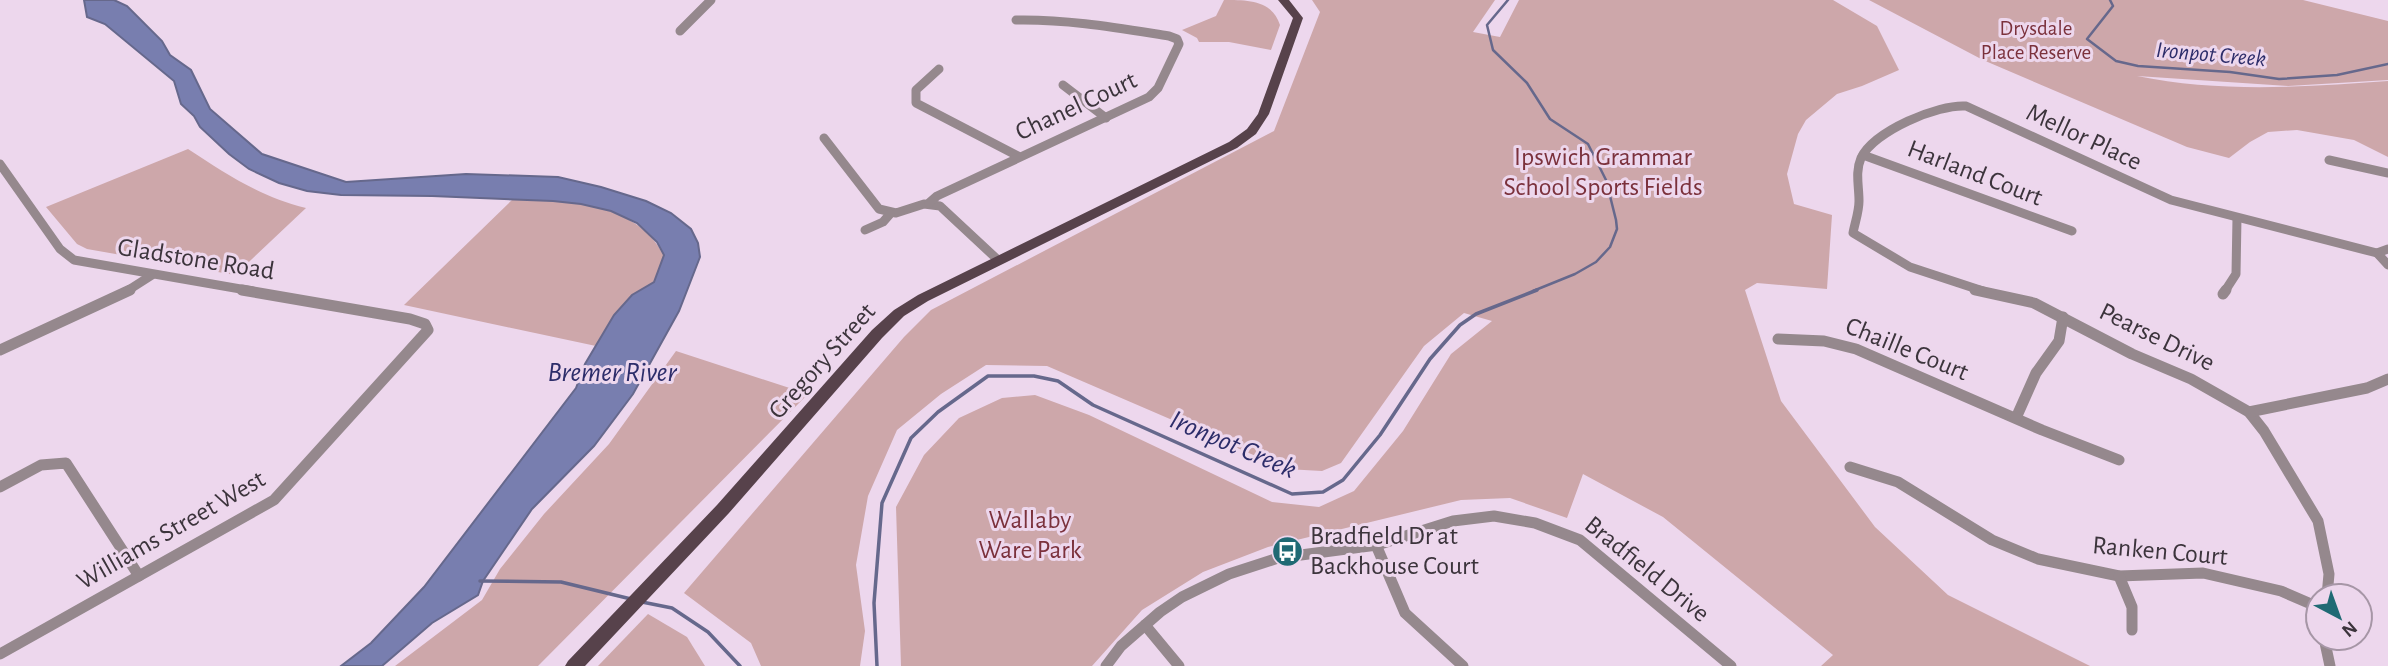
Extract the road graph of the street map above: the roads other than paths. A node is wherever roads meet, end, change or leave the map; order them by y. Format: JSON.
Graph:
{"nodes":[{"id":1,"x":711,"y":0,"type":"edge"},
{"id":2,"x":1275,"y":0,"type":"edge"},
{"id":3,"x":1283,"y":0,"type":"edge"},
{"id":4,"x":1016,"y":20,"type":"dead end"},
{"id":5,"x":1293,"y":28,"type":"junction"},
{"id":6,"x":680,"y":31,"type":"dead end"},
{"id":7,"x":939,"y":69,"type":"dead end"},
{"id":8,"x":1063,"y":85,"type":"dead end"},
{"id":9,"x":1106,"y":118,"type":"junction"},
{"id":10,"x":824,"y":138,"type":"dead end"},
{"id":11,"x":1863,"y":155,"type":"junction"},
{"id":12,"x":1017,"y":156,"type":"junction"},
{"id":13,"x":2329,"y":160,"type":"dead end"},
{"id":14,"x":0,"y":164,"type":"edge"},
{"id":15,"x":2388,"y":173,"type":"edge"},
{"id":16,"x":929,"y":203,"type":"junction"},
{"id":17,"x":890,"y":214,"type":"junction"},
{"id":18,"x":2237,"y":218,"type":"junction"},
{"id":19,"x":866,"y":230,"type":"dead end"},
{"id":20,"x":2072,"y":231,"type":"dead end"},
{"id":21,"x":2388,"y":249,"type":"edge"},
{"id":22,"x":2377,"y":253,"type":"junction"},
{"id":23,"x":998,"y":260,"type":"junction"},
{"id":24,"x":2388,"y":265,"type":"edge"},
{"id":25,"x":152,"y":275,"type":"junction"},
{"id":26,"x":2223,"y":294,"type":"dead end"},
{"id":27,"x":2063,"y":317,"type":"junction"},
{"id":28,"x":428,"y":328,"type":"joint"},
{"id":29,"x":1778,"y":339,"type":"dead end"},
{"id":30,"x":0,"y":350,"type":"edge"},
{"id":31,"x":2388,"y":379,"type":"edge"},
{"id":32,"x":2249,"y":412,"type":"junction"},
{"id":33,"x":2016,"y":418,"type":"junction"},
{"id":34,"x":2119,"y":460,"type":"dead end"},
{"id":35,"x":1850,"y":467,"type":"dead end"},
{"id":36,"x":0,"y":486,"type":"edge"},
{"id":37,"x":1376,"y":545,"type":"junction"},
{"id":38,"x":139,"y":576,"type":"junction"},
{"id":39,"x":2119,"y":576,"type":"junction"},
{"id":40,"x":2328,"y":582,"type":"edge"},
{"id":41,"x":2304,"y":601,"type":"edge"},
{"id":42,"x":1145,"y":625,"type":"junction"},
{"id":43,"x":2132,"y":630,"type":"dead end"},
{"id":44,"x":0,"y":654,"type":"edge"},
{"id":45,"x":574,"y":666,"type":"edge"},
{"id":46,"x":1106,"y":666,"type":"edge"},
{"id":47,"x":1179,"y":666,"type":"edge"},
{"id":48,"x":1463,"y":666,"type":"edge"},
{"id":49,"x":1731,"y":666,"type":"edge"}],
"edges":[{"from":1,"to":6,"type":"street"},
{"from":2,"to":5,"type":"main road"},
{"from":3,"to":5,"type":"main road"},
{"from":4,"to":9,"type":"street","name":"Chanel Court"},
{"from":5,"to":23,"type":"main road","name":"Gregory Street"},
{"from":7,"to":12,"type":"street"},
{"from":8,"to":9,"type":"street"},
{"from":9,"to":12,"type":"street","name":"Chanel Court"},
{"from":10,"to":17,"type":"street"},
{"from":11,"to":18,"type":"street","name":"Mellor Place"},
{"from":11,"to":20,"type":"street","name":"Harland Court"},
{"from":11,"to":27,"type":"street","name":"Pearse Drive"},
{"from":12,"to":16,"type":"street","name":"Chanel Court"},
{"from":13,"to":15,"type":"street"},
{"from":14,"to":25,"type":"street","name":"Gladstone Road"},
{"from":16,"to":17,"type":"street","name":"Chanel Court"},
{"from":16,"to":23,"type":"street"},
{"from":17,"to":19,"type":"street","name":"Chanel Court"},
{"from":18,"to":22,"type":"street","name":"Mellor Place"},
{"from":18,"to":26,"type":"street"},
{"from":21,"to":22,"type":"street"},
{"from":22,"to":24,"type":"street"},
{"from":23,"to":45,"type":"main road","name":"Gregory Street"},
{"from":25,"to":28,"type":"street","name":"Gladstone Road"},
{"from":25,"to":30,"type":"street"},
{"from":27,"to":32,"type":"street","name":"Pearse Drive"},
{"from":27,"to":33,"type":"street"},
{"from":28,"to":38,"type":"street","name":"Williams Street West"},
{"from":29,"to":33,"type":"street","name":"Chaille Court"},
{"from":31,"to":32,"type":"street"},
{"from":32,"to":40,"type":"street","name":"Pearse Drive"},
{"from":33,"to":34,"type":"street","name":"Chaille Court"},
{"from":35,"to":39,"type":"street","name":"Ranken Court"},
{"from":36,"to":38,"type":"street"},
{"from":37,"to":42,"type":"street","name":"Bradfield Drive"},
{"from":37,"to":48,"type":"street"},
{"from":37,"to":49,"type":"street","name":"Bradfield Drive"},
{"from":38,"to":44,"type":"street","name":"Williams Street West"},
{"from":39,"to":41,"type":"street","name":"Ranken Court"},
{"from":39,"to":43,"type":"street"},
{"from":42,"to":46,"type":"street","name":"Bradfield Drive"},
{"from":42,"to":47,"type":"street"}]}
